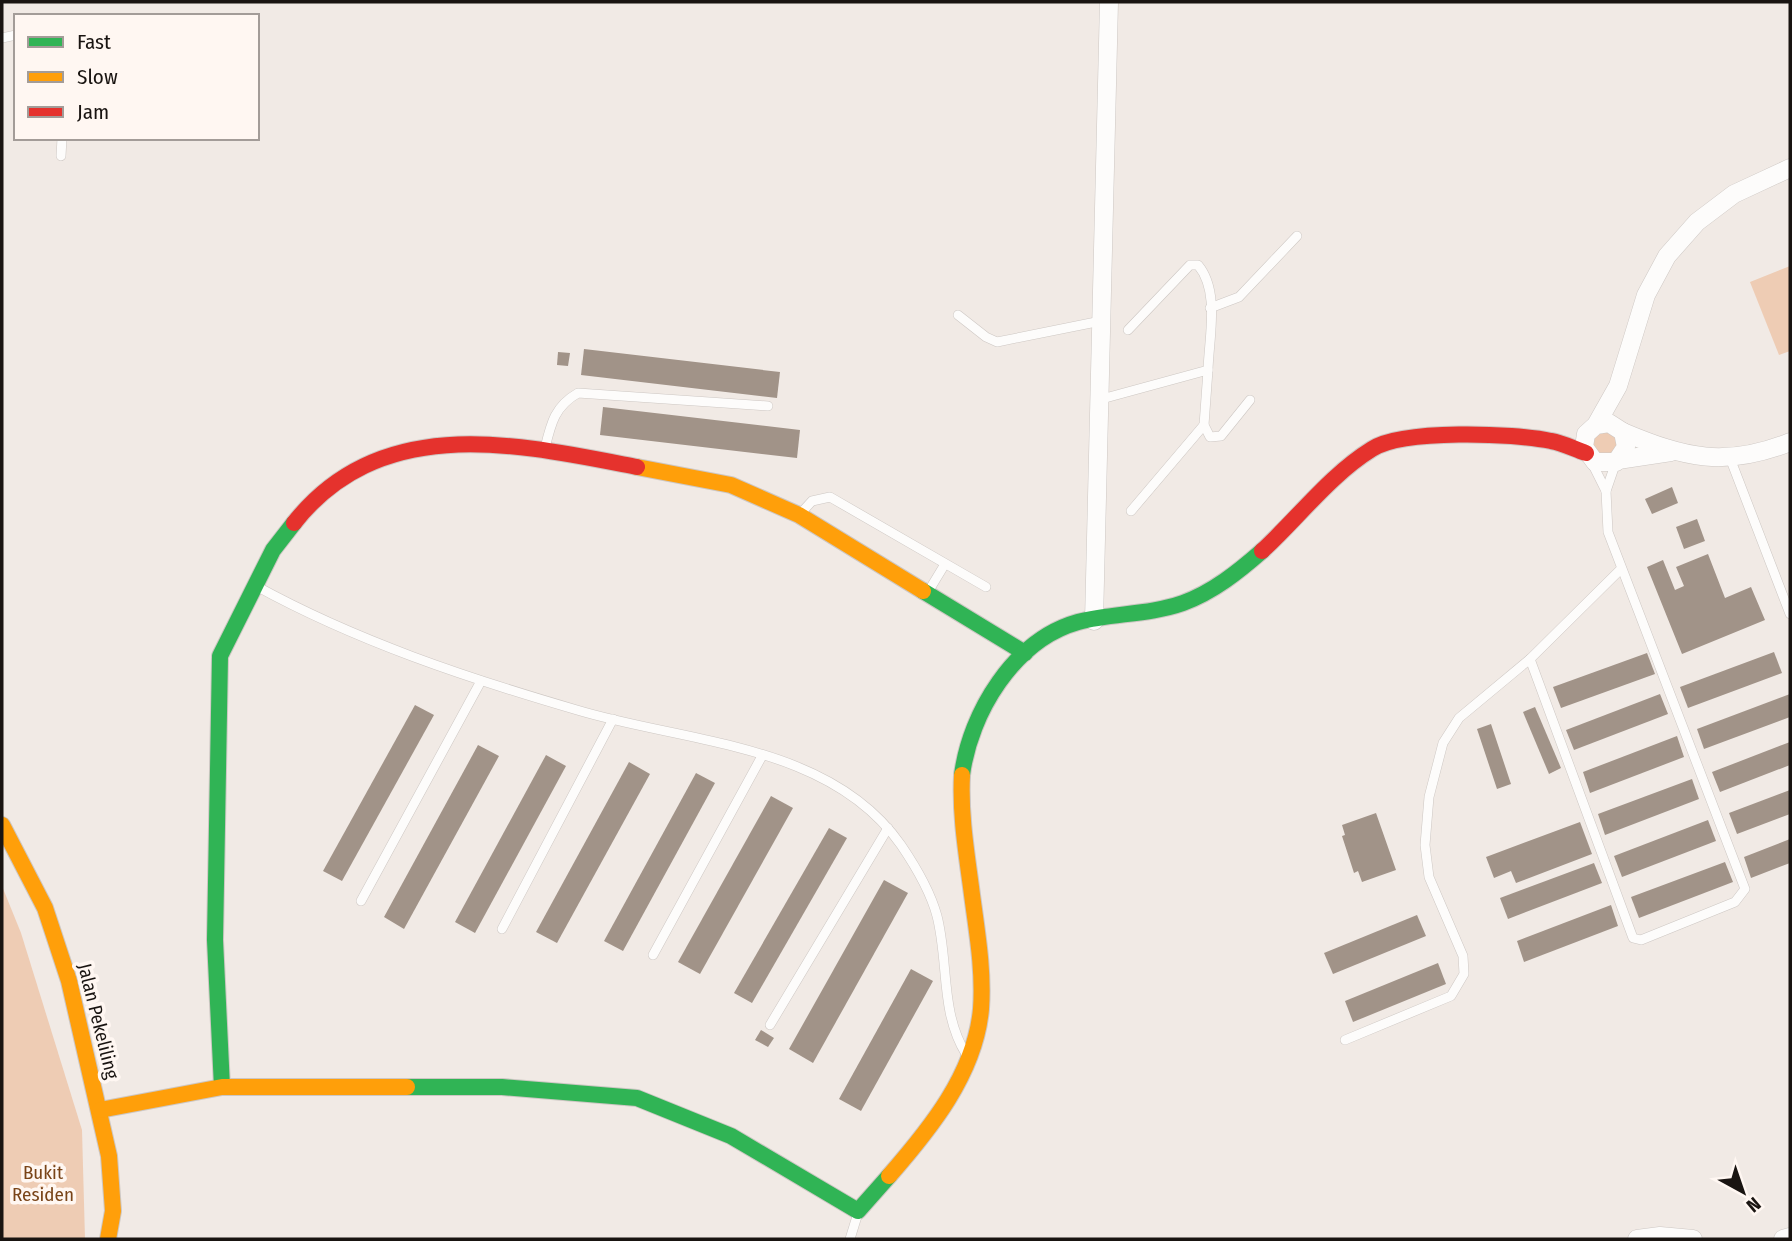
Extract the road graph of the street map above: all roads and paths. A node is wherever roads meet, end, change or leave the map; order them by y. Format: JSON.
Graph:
{"nodes":[{"id":1,"x":1109,"y":2,"type":"edge"},
{"id":2,"x":62,"y":140,"type":"edge"},
{"id":3,"x":61,"y":156,"type":"dead end"},
{"id":4,"x":1790,"y":168,"type":"edge"},
{"id":5,"x":1297,"y":236,"type":"dead end"},
{"id":6,"x":1210,"y":308,"type":"junction"},
{"id":7,"x":958,"y":314,"type":"dead end"},
{"id":8,"x":1101,"y":321,"type":"junction"},
{"id":9,"x":1128,"y":330,"type":"dead end"},
{"id":10,"x":1208,"y":370,"type":"junction"},
{"id":11,"x":1618,"y":386,"type":"junction"},
{"id":12,"x":1098,"y":400,"type":"junction"},
{"id":13,"x":1250,"y":400,"type":"dead end"},
{"id":14,"x":768,"y":406,"type":"dead end"},
{"id":15,"x":1204,"y":425,"type":"junction"},
{"id":16,"x":1593,"y":427,"type":"junction"},
{"id":17,"x":1622,"y":430,"type":"junction"},
{"id":18,"x":1549,"y":440,"type":"junction"},
{"id":19,"x":1790,"y":442,"type":"edge"},
{"id":20,"x":545,"y":449,"type":"junction"},
{"id":21,"x":1671,"y":452,"type":"junction"},
{"id":22,"x":1588,"y":455,"type":"junction"},
{"id":23,"x":1730,"y":458,"type":"junction"},
{"id":24,"x":1617,"y":461,"type":"junction"},
{"id":25,"x":1606,"y":491,"type":"junction"},
{"id":26,"x":1131,"y":511,"type":"dead end"},
{"id":27,"x":799,"y":515,"type":"junction"},
{"id":28,"x":945,"y":564,"type":"junction"},
{"id":29,"x":1621,"y":569,"type":"junction"},
{"id":30,"x":254,"y":584,"type":"junction"},
{"id":31,"x":986,"y":587,"type":"dead end"},
{"id":32,"x":927,"y":594,"type":"junction"},
{"id":33,"x":1790,"y":614,"type":"edge"},
{"id":34,"x":1094,"y":621,"type":"junction"},
{"id":35,"x":1025,"y":653,"type":"junction"},
{"id":36,"x":1530,"y":659,"type":"junction"},
{"id":37,"x":481,"y":681,"type":"junction"},
{"id":38,"x":613,"y":719,"type":"junction"},
{"id":39,"x":762,"y":756,"type":"junction"},
{"id":40,"x":2,"y":825,"type":"edge"},
{"id":41,"x":888,"y":828,"type":"junction"},
{"id":42,"x":361,"y":901,"type":"dead end"},
{"id":43,"x":502,"y":929,"type":"dead end"},
{"id":44,"x":653,"y":955,"type":"dead end"},
{"id":45,"x":770,"y":1026,"type":"dead end"},
{"id":46,"x":1345,"y":1040,"type":"dead end"},
{"id":47,"x":969,"y":1059,"type":"junction"},
{"id":48,"x":222,"y":1087,"type":"junction"},
{"id":49,"x":100,"y":1110,"type":"junction"},
{"id":50,"x":858,"y":1211,"type":"junction"},
{"id":51,"x":1790,"y":1237,"type":"edge"},
{"id":52,"x":108,"y":1239,"type":"edge"},
{"id":53,"x":850,"y":1239,"type":"edge"},
{"id":54,"x":1637,"y":1239,"type":"edge"},
{"id":55,"x":1693,"y":1239,"type":"edge"},
{"id":56,"x":1783,"y":1239,"type":"edge"}],
"edges":[{"from":1,"to":8,"type":"street"},
{"from":2,"to":3,"type":"lane"},
{"from":4,"to":11,"type":"street"},
{"from":5,"to":6,"type":"lane"},
{"from":6,"to":9,"type":"lane"},
{"from":6,"to":10,"type":"lane"},
{"from":7,"to":8,"type":"lane"},
{"from":8,"to":12,"type":"street"},
{"from":10,"to":12,"type":"lane"},
{"from":10,"to":15,"type":"lane"},
{"from":11,"to":16,"type":"street"},
{"from":11,"to":17,"type":"street"},
{"from":12,"to":34,"type":"street"},
{"from":13,"to":15,"type":"lane"},
{"from":14,"to":20,"type":"lane"},
{"from":15,"to":26,"type":"lane"},
{"from":16,"to":17,"type":"street"},
{"from":16,"to":18,"type":"street"},
{"from":16,"to":22,"type":"street"},
{"from":17,"to":21,"type":"street"},
{"from":17,"to":24,"type":"street"},
{"from":18,"to":22,"type":"street"},
{"from":18,"to":34,"type":"street"},
{"from":19,"to":23,"type":"street"},
{"from":20,"to":27,"type":"street"},
{"from":20,"to":30,"type":"street"},
{"from":21,"to":23,"type":"street"},
{"from":21,"to":24,"type":"street"},
{"from":22,"to":24,"type":"street"},
{"from":22,"to":25,"type":"lane"},
{"from":23,"to":33,"type":"lane"},
{"from":24,"to":25,"type":"lane"},
{"from":25,"to":29,"type":"lane"},
{"from":27,"to":28,"type":"lane"},
{"from":27,"to":32,"type":"street"},
{"from":28,"to":31,"type":"lane"},
{"from":28,"to":32,"type":"lane"},
{"from":29,"to":36,"type":"lane"},
{"from":29,"to":36,"type":"lane"},
{"from":30,"to":37,"type":"lane"},
{"from":30,"to":48,"type":"street"},
{"from":32,"to":35,"type":"street"},
{"from":34,"to":35,"type":"street"},
{"from":35,"to":47,"type":"street"},
{"from":36,"to":46,"type":"lane"},
{"from":37,"to":38,"type":"lane"},
{"from":37,"to":42,"type":"lane"},
{"from":38,"to":39,"type":"lane"},
{"from":38,"to":43,"type":"lane"},
{"from":39,"to":41,"type":"lane"},
{"from":39,"to":44,"type":"lane"},
{"from":40,"to":49,"type":"street","name":"Jalan Pekeliling"},
{"from":41,"to":45,"type":"lane"},
{"from":41,"to":47,"type":"lane"},
{"from":47,"to":50,"type":"street"},
{"from":48,"to":49,"type":"street"},
{"from":48,"to":50,"type":"street"},
{"from":49,"to":52,"type":"street","name":"Jalan Pekeliling"},
{"from":50,"to":53,"type":"lane"},
{"from":51,"to":56,"type":"street"},
{"from":54,"to":55,"type":"street"}]}
